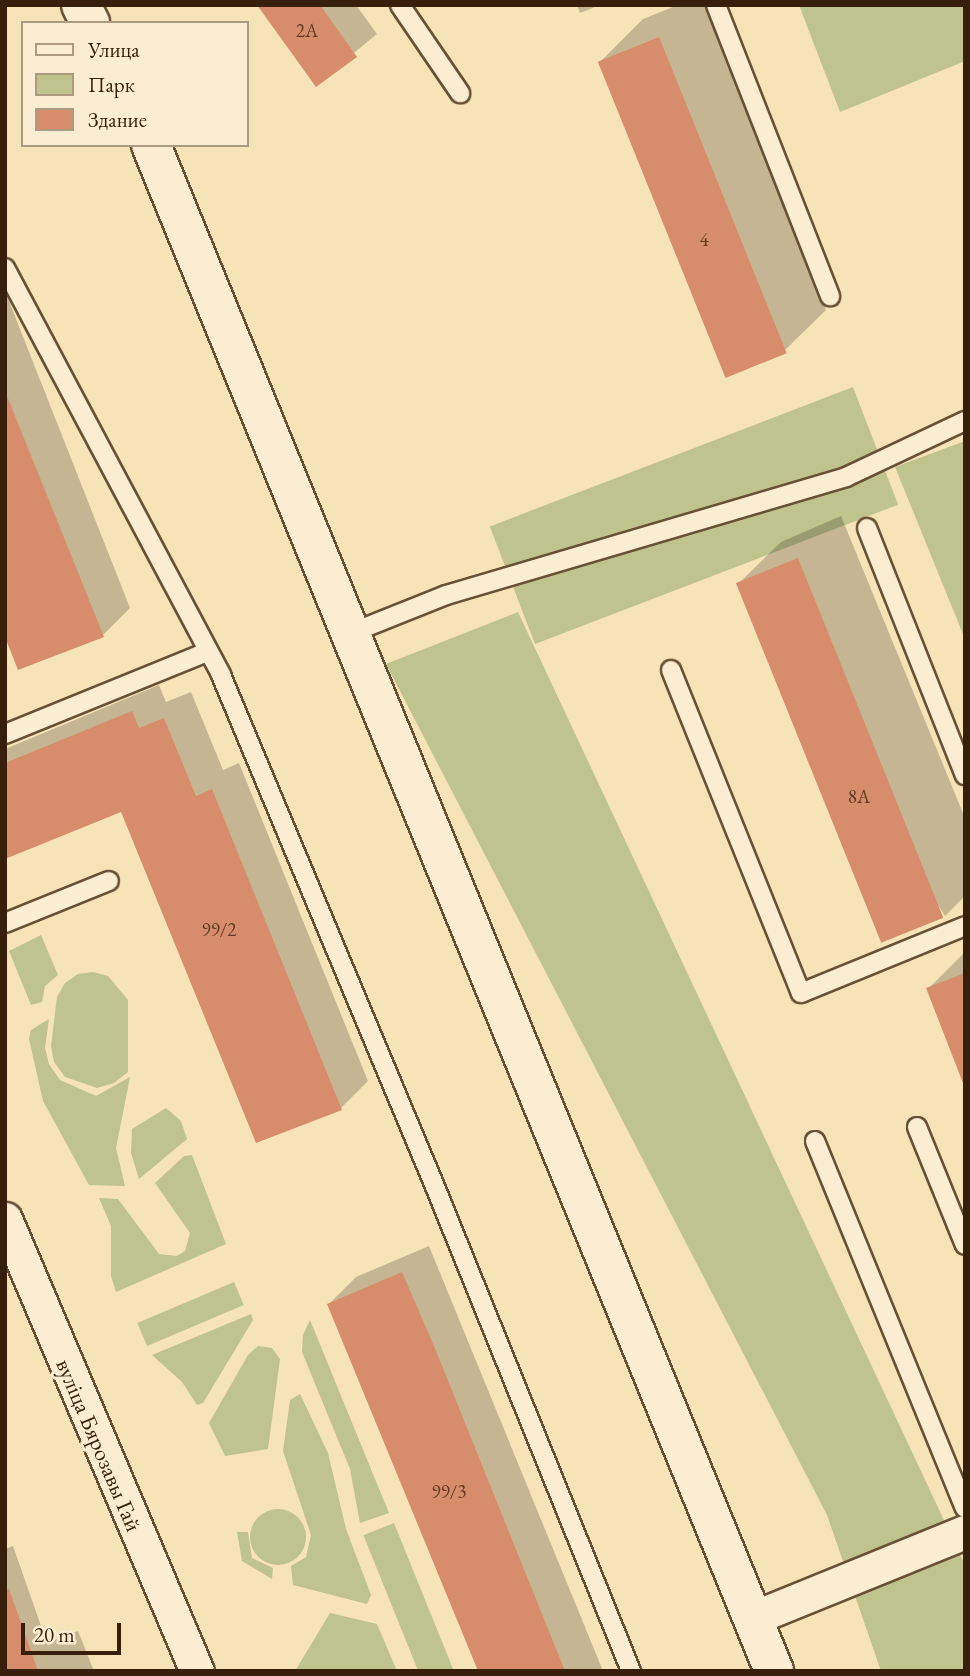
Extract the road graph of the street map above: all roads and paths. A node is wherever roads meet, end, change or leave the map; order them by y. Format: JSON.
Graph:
{"nodes":[{"id":1,"x":81,"y":5,"type":"edge"},
{"id":2,"x":400,"y":5,"type":"edge"},
{"id":3,"x":716,"y":5,"type":"edge"},
{"id":4,"x":89,"y":21,"type":"edge"},
{"id":5,"x":460,"y":93,"type":"dead end"},
{"id":6,"x":152,"y":147,"type":"edge"},
{"id":7,"x":5,"y":268,"type":"edge"},
{"id":8,"x":830,"y":296,"type":"dead end"},
{"id":9,"x":965,"y":421,"type":"edge"},
{"id":10,"x":867,"y":528,"type":"dead end"},
{"id":11,"x":351,"y":633,"type":"junction"},
{"id":12,"x":207,"y":652,"type":"junction"},
{"id":13,"x":671,"y":670,"type":"dead end"},
{"id":14,"x":6,"y":732,"type":"edge"},
{"id":15,"x":965,"y":775,"type":"edge"},
{"id":16,"x":109,"y":881,"type":"dead end"},
{"id":17,"x":5,"y":923,"type":"edge"},
{"id":18,"x":965,"y":926,"type":"edge"},
{"id":19,"x":916,"y":1127,"type":"dead end"},
{"id":20,"x":815,"y":1141,"type":"dead end"},
{"id":21,"x":5,"y":1219,"type":"edge"},
{"id":22,"x":965,"y":1245,"type":"edge"},
{"id":23,"x":965,"y":1508,"type":"edge"},
{"id":24,"x":965,"y":1532,"type":"edge"},
{"id":25,"x":753,"y":1618,"type":"junction"},
{"id":26,"x":197,"y":1671,"type":"edge"},
{"id":27,"x":631,"y":1671,"type":"edge"},
{"id":28,"x":774,"y":1671,"type":"edge"}],
"edges":[{"from":1,"to":4,"type":"main road"},
{"from":2,"to":5,"type":"lane"},
{"from":3,"to":8,"type":"lane"},
{"from":6,"to":11,"type":"main road"},
{"from":7,"to":12,"type":"lane"},
{"from":9,"to":11,"type":"lane"},
{"from":10,"to":15,"type":"lane"},
{"from":11,"to":25,"type":"main road"},
{"from":12,"to":14,"type":"lane"},
{"from":12,"to":27,"type":"lane"},
{"from":13,"to":18,"type":"lane"},
{"from":16,"to":17,"type":"lane"},
{"from":19,"to":22,"type":"lane"},
{"from":20,"to":23,"type":"lane"},
{"from":21,"to":26,"type":"street","name":"вуліца Бярозавы Гай"},
{"from":24,"to":25,"type":"street"},
{"from":25,"to":28,"type":"main road"}]}
